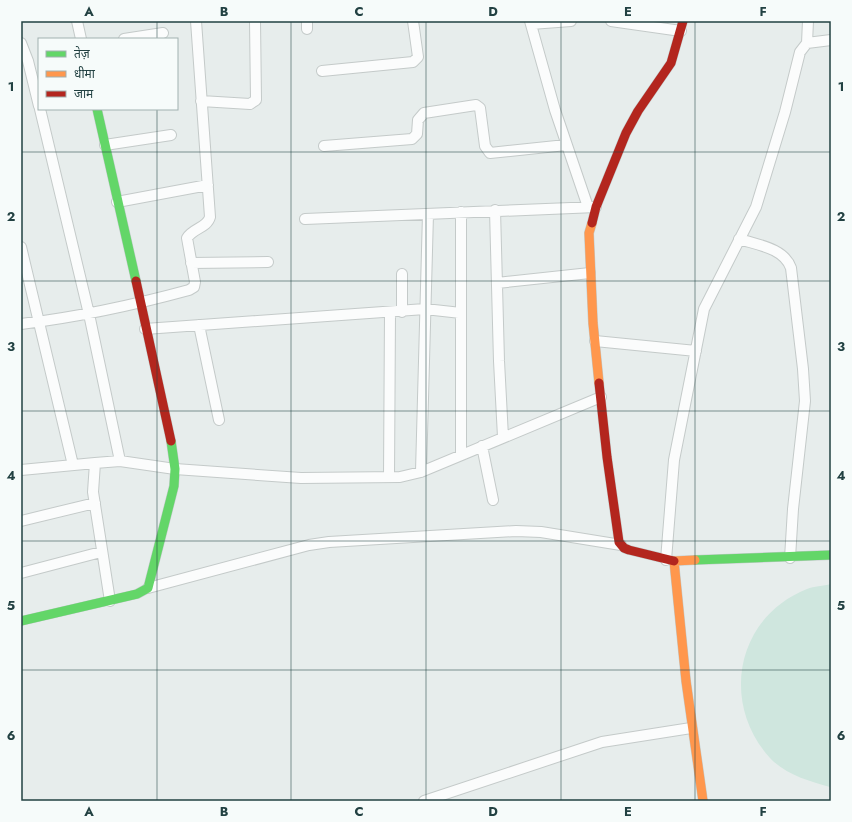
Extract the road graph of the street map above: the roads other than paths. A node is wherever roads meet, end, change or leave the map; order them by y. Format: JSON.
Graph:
{"nodes":[{"id":1,"x":77,"y":21,"type":"edge"},
{"id":2,"x":196,"y":21,"type":"edge"},
{"id":3,"x":255,"y":21,"type":"edge"},
{"id":4,"x":413,"y":21,"type":"edge"},
{"id":5,"x":565,"y":21,"type":"edge"},
{"id":6,"x":571,"y":21,"type":"edge"},
{"id":7,"x":611,"y":21,"type":"edge"},
{"id":8,"x":683,"y":21,"type":"edge"},
{"id":9,"x":808,"y":21,"type":"edge"},
{"id":10,"x":530,"y":23,"type":"edge"},
{"id":11,"x":681,"y":31,"type":"junction"},
{"id":12,"x":163,"y":33,"type":"dead end"},
{"id":13,"x":81,"y":38,"type":"edge"},
{"id":14,"x":130,"y":38,"type":"edge"},
{"id":15,"x":831,"y":40,"type":"edge"},
{"id":16,"x":21,"y":43,"type":"edge"},
{"id":17,"x":807,"y":43,"type":"junction"},
{"id":18,"x":322,"y":71,"type":"dead end"},
{"id":19,"x":201,"y":101,"type":"junction"},
{"id":20,"x":38,"y":102,"type":"edge"},
{"id":21,"x":40,"y":110,"type":"edge"},
{"id":22,"x":97,"y":110,"type":"edge"},
{"id":23,"x":171,"y":135,"type":"dead end"},
{"id":24,"x":105,"y":145,"type":"junction"},
{"id":25,"x":566,"y":145,"type":"junction"},
{"id":26,"x":324,"y":146,"type":"dead end"},
{"id":27,"x":208,"y":185,"type":"junction"},
{"id":28,"x":117,"y":202,"type":"junction"},
{"id":29,"x":592,"y":207,"type":"junction"},
{"id":30,"x":495,"y":210,"type":"junction"},
{"id":31,"x":461,"y":212,"type":"junction"},
{"id":32,"x":428,"y":214,"type":"junction"},
{"id":33,"x":305,"y":219,"type":"dead end"},
{"id":34,"x":739,"y":239,"type":"junction"},
{"id":35,"x":21,"y":247,"type":"edge"},
{"id":36,"x":268,"y":262,"type":"dead end"},
{"id":37,"x":191,"y":263,"type":"junction"},
{"id":38,"x":590,"y":273,"type":"junction"},
{"id":39,"x":402,"y":274,"type":"dead end"},
{"id":40,"x":497,"y":283,"type":"junction"},
{"id":41,"x":139,"y":303,"type":"junction"},
{"id":42,"x":425,"y":309,"type":"junction"},
{"id":43,"x":402,"y":312,"type":"junction"},
{"id":44,"x":390,"y":313,"type":"junction"},
{"id":45,"x":461,"y":313,"type":"junction"},
{"id":46,"x":89,"y":314,"type":"junction"},
{"id":47,"x":38,"y":322,"type":"junction"},
{"id":48,"x":21,"y":324,"type":"edge"},
{"id":49,"x":199,"y":325,"type":"junction"},
{"id":50,"x":145,"y":328,"type":"junction"},
{"id":51,"x":595,"y":342,"type":"junction"},
{"id":52,"x":696,"y":351,"type":"junction"},
{"id":53,"x":601,"y":397,"type":"junction"},
{"id":54,"x":219,"y":420,"type":"dead end"},
{"id":55,"x":504,"y":437,"type":"junction"},
{"id":56,"x":482,"y":446,"type":"junction"},
{"id":57,"x":461,"y":455,"type":"junction"},
{"id":58,"x":120,"y":461,"type":"junction"},
{"id":59,"x":95,"y":463,"type":"junction"},
{"id":60,"x":73,"y":465,"type":"junction"},
{"id":61,"x":175,"y":469,"type":"junction"},
{"id":62,"x":21,"y":470,"type":"edge"},
{"id":63,"x":421,"y":472,"type":"junction"},
{"id":64,"x":389,"y":477,"type":"junction"},
{"id":65,"x":493,"y":500,"type":"dead end"},
{"id":66,"x":95,"y":503,"type":"junction"},
{"id":67,"x":21,"y":521,"type":"edge"},
{"id":68,"x":621,"y":545,"type":"junction"},
{"id":69,"x":101,"y":552,"type":"junction"},
{"id":70,"x":831,"y":555,"type":"edge"},
{"id":71,"x":790,"y":558,"type":"junction"},
{"id":72,"x":670,"y":561,"type":"junction"},
{"id":73,"x":21,"y":573,"type":"edge"},
{"id":74,"x":148,"y":588,"type":"junction"},
{"id":75,"x":110,"y":601,"type":"junction"},
{"id":76,"x":21,"y":621,"type":"edge"},
{"id":77,"x":691,"y":728,"type":"junction"},
{"id":78,"x":424,"y":801,"type":"edge"},
{"id":79,"x":703,"y":801,"type":"edge"}],
"edges":[{"from":1,"to":13,"type":"street"},
{"from":2,"to":19,"type":"street"},
{"from":3,"to":19,"type":"street"},
{"from":4,"to":18,"type":"street"},
{"from":5,"to":6,"type":"street"},
{"from":5,"to":10,"type":"street"},
{"from":7,"to":11,"type":"street"},
{"from":8,"to":11,"type":"street"},
{"from":9,"to":17,"type":"street"},
{"from":10,"to":25,"type":"street"},
{"from":11,"to":29,"type":"street"},
{"from":12,"to":14,"type":"street"},
{"from":15,"to":17,"type":"street"},
{"from":16,"to":20,"type":"street"},
{"from":17,"to":34,"type":"street"},
{"from":19,"to":27,"type":"street"},
{"from":21,"to":46,"type":"street"},
{"from":22,"to":24,"type":"street"},
{"from":23,"to":24,"type":"street"},
{"from":24,"to":28,"type":"street"},
{"from":25,"to":26,"type":"street"},
{"from":25,"to":29,"type":"street"},
{"from":27,"to":28,"type":"street"},
{"from":27,"to":37,"type":"street"},
{"from":28,"to":41,"type":"street"},
{"from":29,"to":30,"type":"street"},
{"from":29,"to":38,"type":"street"},
{"from":30,"to":31,"type":"street"},
{"from":30,"to":40,"type":"street"},
{"from":31,"to":32,"type":"street"},
{"from":31,"to":45,"type":"street"},
{"from":32,"to":33,"type":"street"},
{"from":32,"to":42,"type":"street"},
{"from":34,"to":52,"type":"street"},
{"from":34,"to":71,"type":"street"},
{"from":35,"to":47,"type":"street"},
{"from":36,"to":37,"type":"street"},
{"from":37,"to":41,"type":"street"},
{"from":38,"to":40,"type":"street"},
{"from":38,"to":51,"type":"street"},
{"from":39,"to":43,"type":"street"},
{"from":40,"to":55,"type":"street"},
{"from":41,"to":46,"type":"street"},
{"from":41,"to":50,"type":"street"},
{"from":42,"to":43,"type":"street"},
{"from":42,"to":45,"type":"street"},
{"from":42,"to":63,"type":"street"},
{"from":43,"to":44,"type":"street"},
{"from":44,"to":49,"type":"street"},
{"from":44,"to":64,"type":"street"},
{"from":45,"to":57,"type":"street"},
{"from":46,"to":47,"type":"street"},
{"from":46,"to":58,"type":"street"},
{"from":47,"to":48,"type":"street"},
{"from":47,"to":60,"type":"street"},
{"from":49,"to":50,"type":"street"},
{"from":49,"to":54,"type":"street"},
{"from":50,"to":61,"type":"street"},
{"from":51,"to":52,"type":"street"},
{"from":51,"to":53,"type":"street"},
{"from":52,"to":72,"type":"street"},
{"from":53,"to":55,"type":"street"},
{"from":53,"to":68,"type":"street"},
{"from":55,"to":56,"type":"street"},
{"from":56,"to":57,"type":"street"},
{"from":56,"to":65,"type":"street"},
{"from":57,"to":63,"type":"street"},
{"from":58,"to":59,"type":"street"},
{"from":58,"to":61,"type":"street"},
{"from":59,"to":60,"type":"street"},
{"from":59,"to":66,"type":"street"},
{"from":60,"to":62,"type":"street"},
{"from":61,"to":64,"type":"street"},
{"from":61,"to":74,"type":"street"},
{"from":63,"to":64,"type":"street"},
{"from":66,"to":67,"type":"street"},
{"from":66,"to":69,"type":"street"},
{"from":68,"to":72,"type":"street"},
{"from":68,"to":74,"type":"street"},
{"from":69,"to":73,"type":"street"},
{"from":69,"to":75,"type":"street"},
{"from":70,"to":71,"type":"street"},
{"from":71,"to":72,"type":"street"},
{"from":72,"to":77,"type":"street"},
{"from":74,"to":75,"type":"street"},
{"from":75,"to":76,"type":"street"},
{"from":77,"to":78,"type":"street"},
{"from":77,"to":79,"type":"street"}]}
